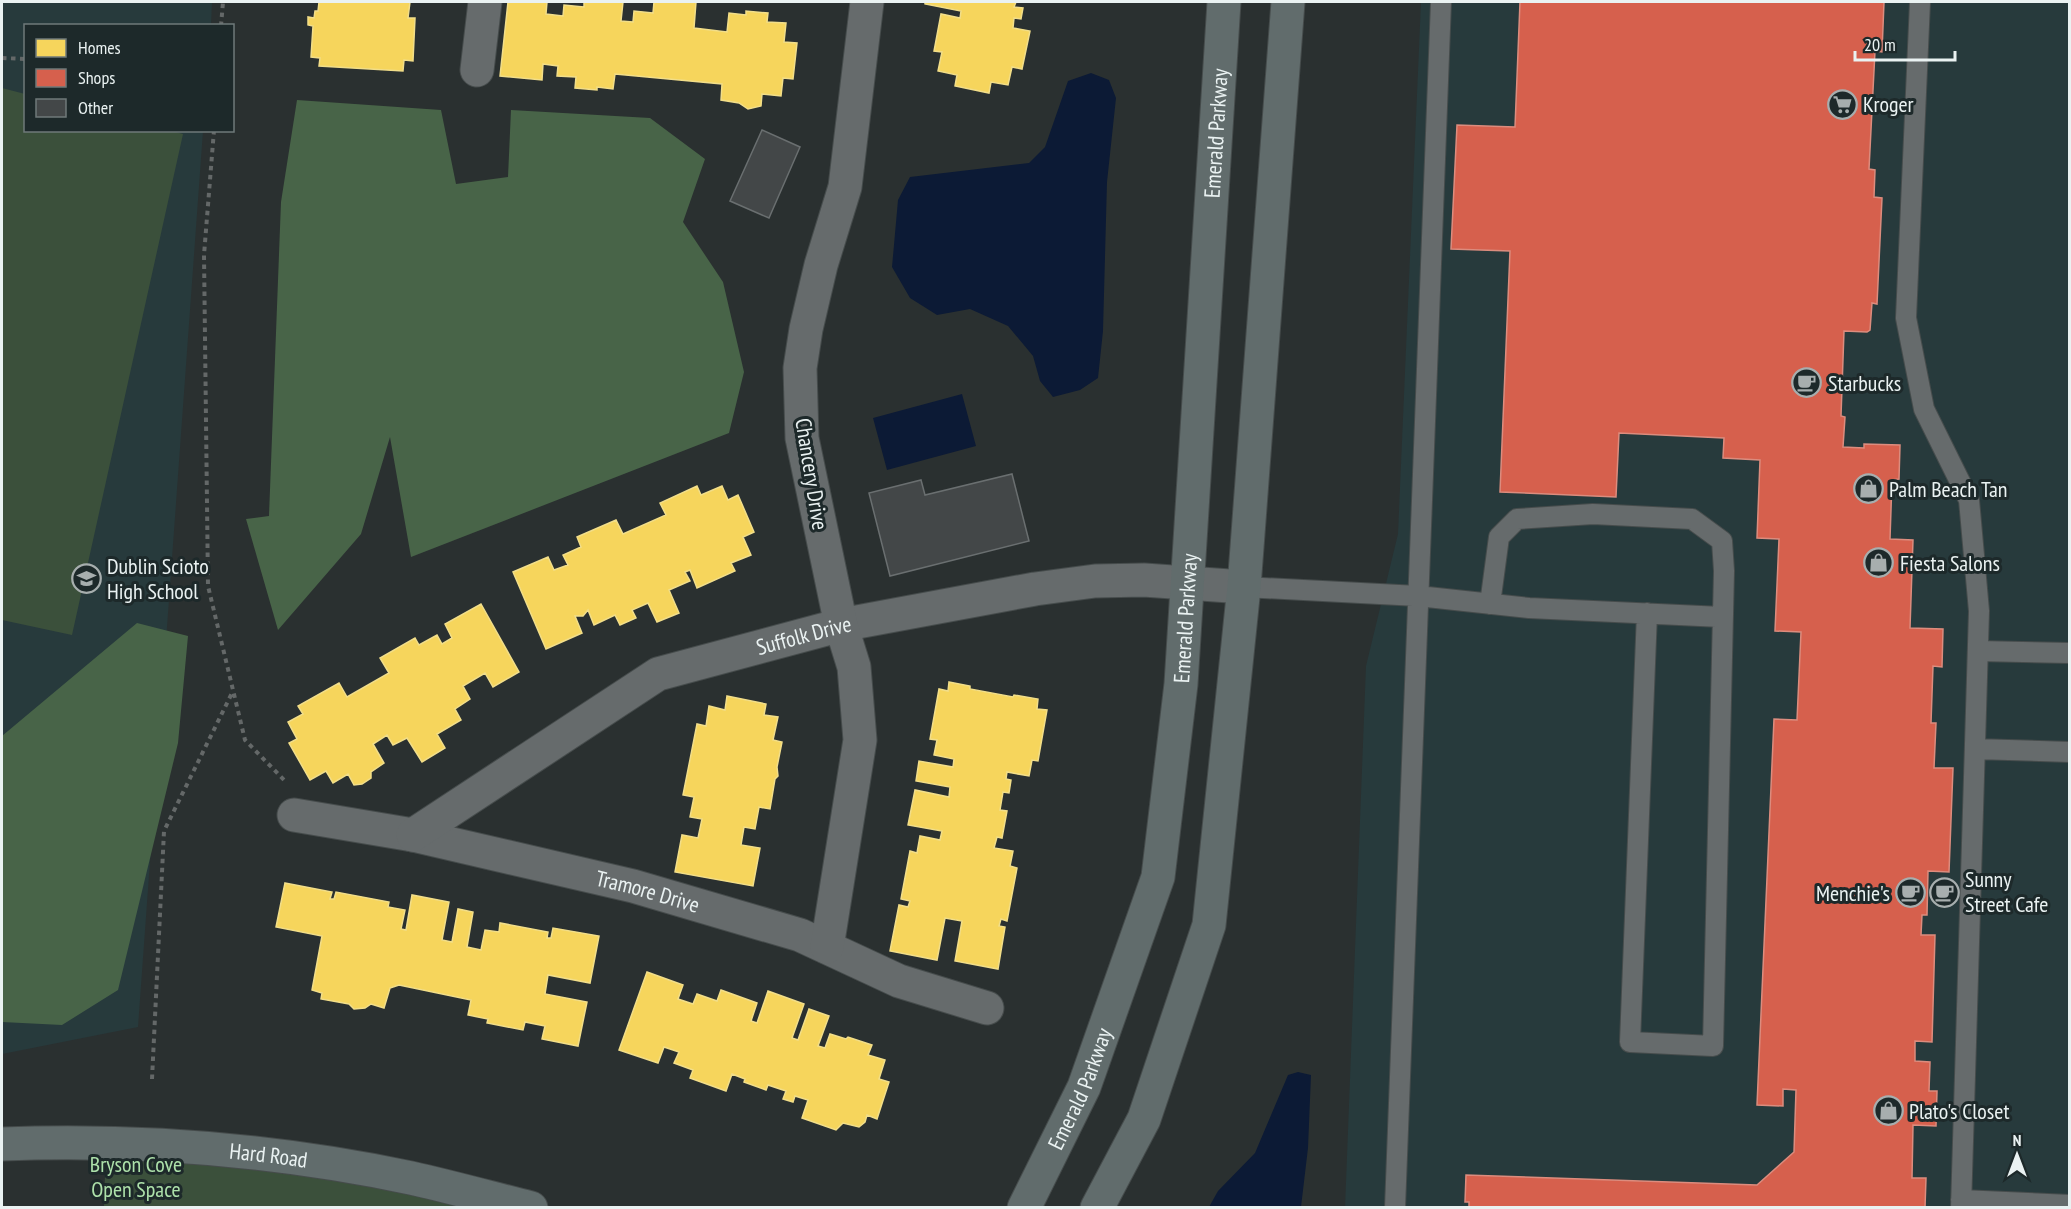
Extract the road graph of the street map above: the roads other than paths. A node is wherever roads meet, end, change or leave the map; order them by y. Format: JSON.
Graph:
{"nodes":[{"id":1,"x":485,"y":2,"type":"edge"},
{"id":2,"x":867,"y":2,"type":"edge"},
{"id":3,"x":1224,"y":2,"type":"edge"},
{"id":4,"x":1288,"y":2,"type":"edge"},
{"id":5,"x":1442,"y":2,"type":"edge"},
{"id":6,"x":1920,"y":2,"type":"edge"},
{"id":7,"x":477,"y":70,"type":"dead end"},
{"id":8,"x":1186,"y":582,"type":"junction"},
{"id":9,"x":1244,"y":587,"type":"junction"},
{"id":10,"x":1418,"y":596,"type":"junction"},
{"id":11,"x":1490,"y":604,"type":"junction"},
{"id":12,"x":1647,"y":613,"type":"junction"},
{"id":13,"x":1722,"y":617,"type":"junction"},
{"id":14,"x":841,"y":625,"type":"junction"},
{"id":15,"x":1978,"y":651,"type":"junction"},
{"id":16,"x":2070,"y":653,"type":"edge"},
{"id":17,"x":1974,"y":749,"type":"junction"},
{"id":18,"x":2070,"y":752,"type":"edge"},
{"id":19,"x":309,"y":818,"type":"road end"},
{"id":20,"x":413,"y":835,"type":"junction"},
{"id":21,"x":827,"y":947,"type":"junction"},
{"id":22,"x":987,"y":1008,"type":"dead end"},
{"id":23,"x":2,"y":1144,"type":"edge"},
{"id":24,"x":1961,"y":1204,"type":"edge"},
{"id":25,"x":2070,"y":1205,"type":"edge"},
{"id":26,"x":531,"y":1208,"type":"edge"},
{"id":27,"x":1024,"y":1208,"type":"edge"},
{"id":28,"x":1097,"y":1208,"type":"edge"},
{"id":29,"x":1395,"y":1208,"type":"edge"}],
"edges":[{"from":1,"to":7,"type":"street"},
{"from":2,"to":14,"type":"street","name":"Chancery Drive"},
{"from":3,"to":8,"type":"main road","name":"Emerald Parkway"},
{"from":4,"to":9,"type":"main road"},
{"from":5,"to":10,"type":"lane"},
{"from":6,"to":15,"type":"lane"},
{"from":8,"to":9,"type":"street","name":"Suffolk Drive"},
{"from":8,"to":14,"type":"street","name":"Suffolk Drive"},
{"from":8,"to":27,"type":"main road","name":"Emerald Parkway"},
{"from":9,"to":10,"type":"lane"},
{"from":9,"to":28,"type":"main road"},
{"from":10,"to":11,"type":"lane"},
{"from":10,"to":29,"type":"lane"},
{"from":11,"to":12,"type":"lane"},
{"from":11,"to":13,"type":"lane"},
{"from":12,"to":13,"type":"lane"},
{"from":12,"to":13,"type":"lane"},
{"from":14,"to":20,"type":"street","name":"Suffolk Drive"},
{"from":14,"to":21,"type":"street","name":"Chancery Drive"},
{"from":15,"to":16,"type":"lane"},
{"from":15,"to":17,"type":"lane"},
{"from":17,"to":18,"type":"lane"},
{"from":17,"to":24,"type":"lane"},
{"from":19,"to":20,"type":"street","name":"Tramore Drive"},
{"from":20,"to":21,"type":"street","name":"Tramore Drive"},
{"from":21,"to":22,"type":"street","name":"Tramore Drive"},
{"from":23,"to":26,"type":"main road","name":"Hard Road"},
{"from":24,"to":25,"type":"lane"}]}
